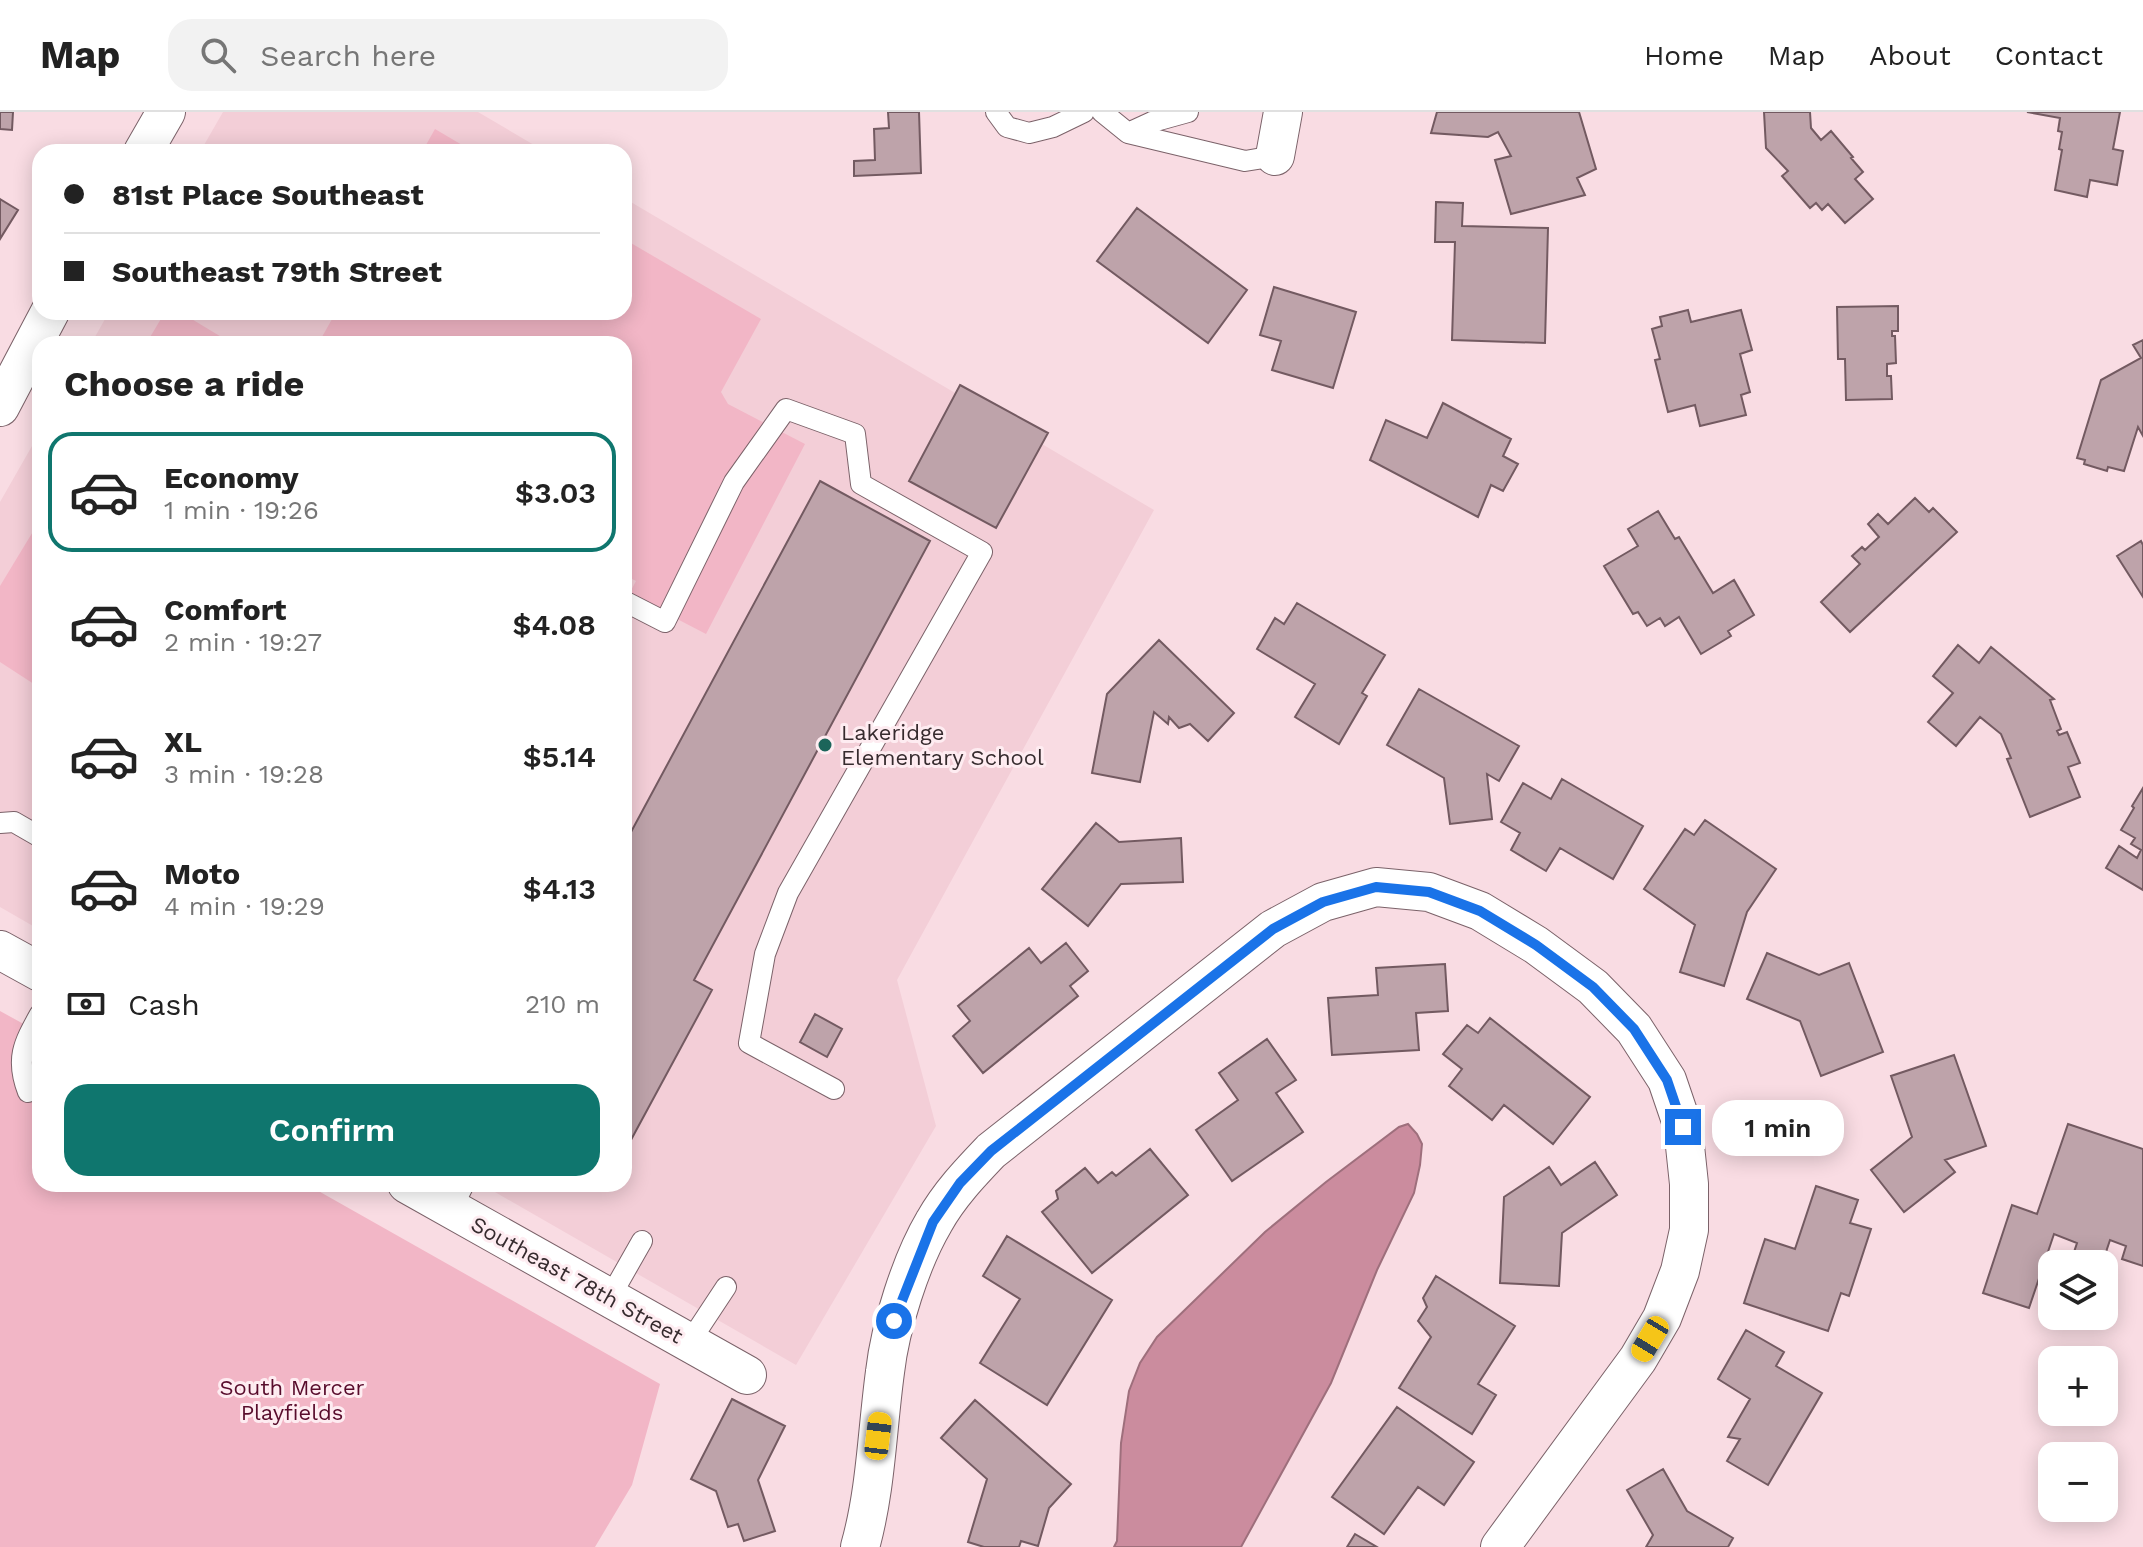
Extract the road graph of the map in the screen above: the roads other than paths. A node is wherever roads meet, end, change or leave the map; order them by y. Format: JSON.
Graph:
{"nodes":[{"id":1,"x":166,"y":112,"type":"edge"},
{"id":2,"x":996,"y":112,"type":"edge"},
{"id":3,"x":1084,"y":112,"type":"edge"},
{"id":4,"x":1102,"y":112,"type":"edge"},
{"id":5,"x":1188,"y":112,"type":"edge"},
{"id":6,"x":1283,"y":112,"type":"edge"},
{"id":7,"x":1128,"y":133,"type":"junction"},
{"id":8,"x":148,"y":144,"type":"edge"},
{"id":9,"x":1275,"y":156,"type":"joint"},
{"id":10,"x":32,"y":346,"type":"edge"},
{"id":11,"x":0,"y":407,"type":"edge"},
{"id":12,"x":632,"y":605,"type":"edge"},
{"id":13,"x":0,"y":823,"type":"edge"},
{"id":14,"x":32,"y":832,"type":"edge"},
{"id":15,"x":0,"y":950,"type":"edge"},
{"id":16,"x":32,"y":968,"type":"edge"},
{"id":17,"x":32,"y":1029,"type":"edge"},
{"id":18,"x":834,"y":1089,"type":"dead end"},
{"id":19,"x":28,"y":1092,"type":"dead end"},
{"id":20,"x":438,"y":1192,"type":"edge"},
{"id":21,"x":458,"y":1197,"type":"edge"},
{"id":22,"x":642,"y":1241,"type":"dead end"},
{"id":23,"x":726,"y":1287,"type":"dead end"},
{"id":24,"x":609,"y":1299,"type":"junction"},
{"id":25,"x":689,"y":1343,"type":"junction"},
{"id":26,"x":747,"y":1375,"type":"dead end"},
{"id":27,"x":860,"y":1547,"type":"edge"},
{"id":28,"x":1500,"y":1547,"type":"edge"}],
"edges":[{"from":1,"to":8,"type":"street"},
{"from":2,"to":3,"type":"lane"},
{"from":4,"to":7,"type":"lane"},
{"from":5,"to":7,"type":"lane"},
{"from":6,"to":9,"type":"street"},
{"from":7,"to":9,"type":"lane"},
{"from":10,"to":11,"type":"street"},
{"from":12,"to":18,"type":"lane"},
{"from":13,"to":14,"type":"lane"},
{"from":15,"to":16,"type":"street"},
{"from":17,"to":19,"type":"lane"},
{"from":20,"to":21,"type":"street","name":"Southeast 78th Street"},
{"from":21,"to":24,"type":"street","name":"Southeast 78th Street"},
{"from":22,"to":24,"type":"lane"},
{"from":23,"to":25,"type":"lane"},
{"from":24,"to":25,"type":"street","name":"Southeast 78th Street"},
{"from":25,"to":26,"type":"street","name":"Southeast 78th Street"},
{"from":27,"to":28,"type":"street"}]}
